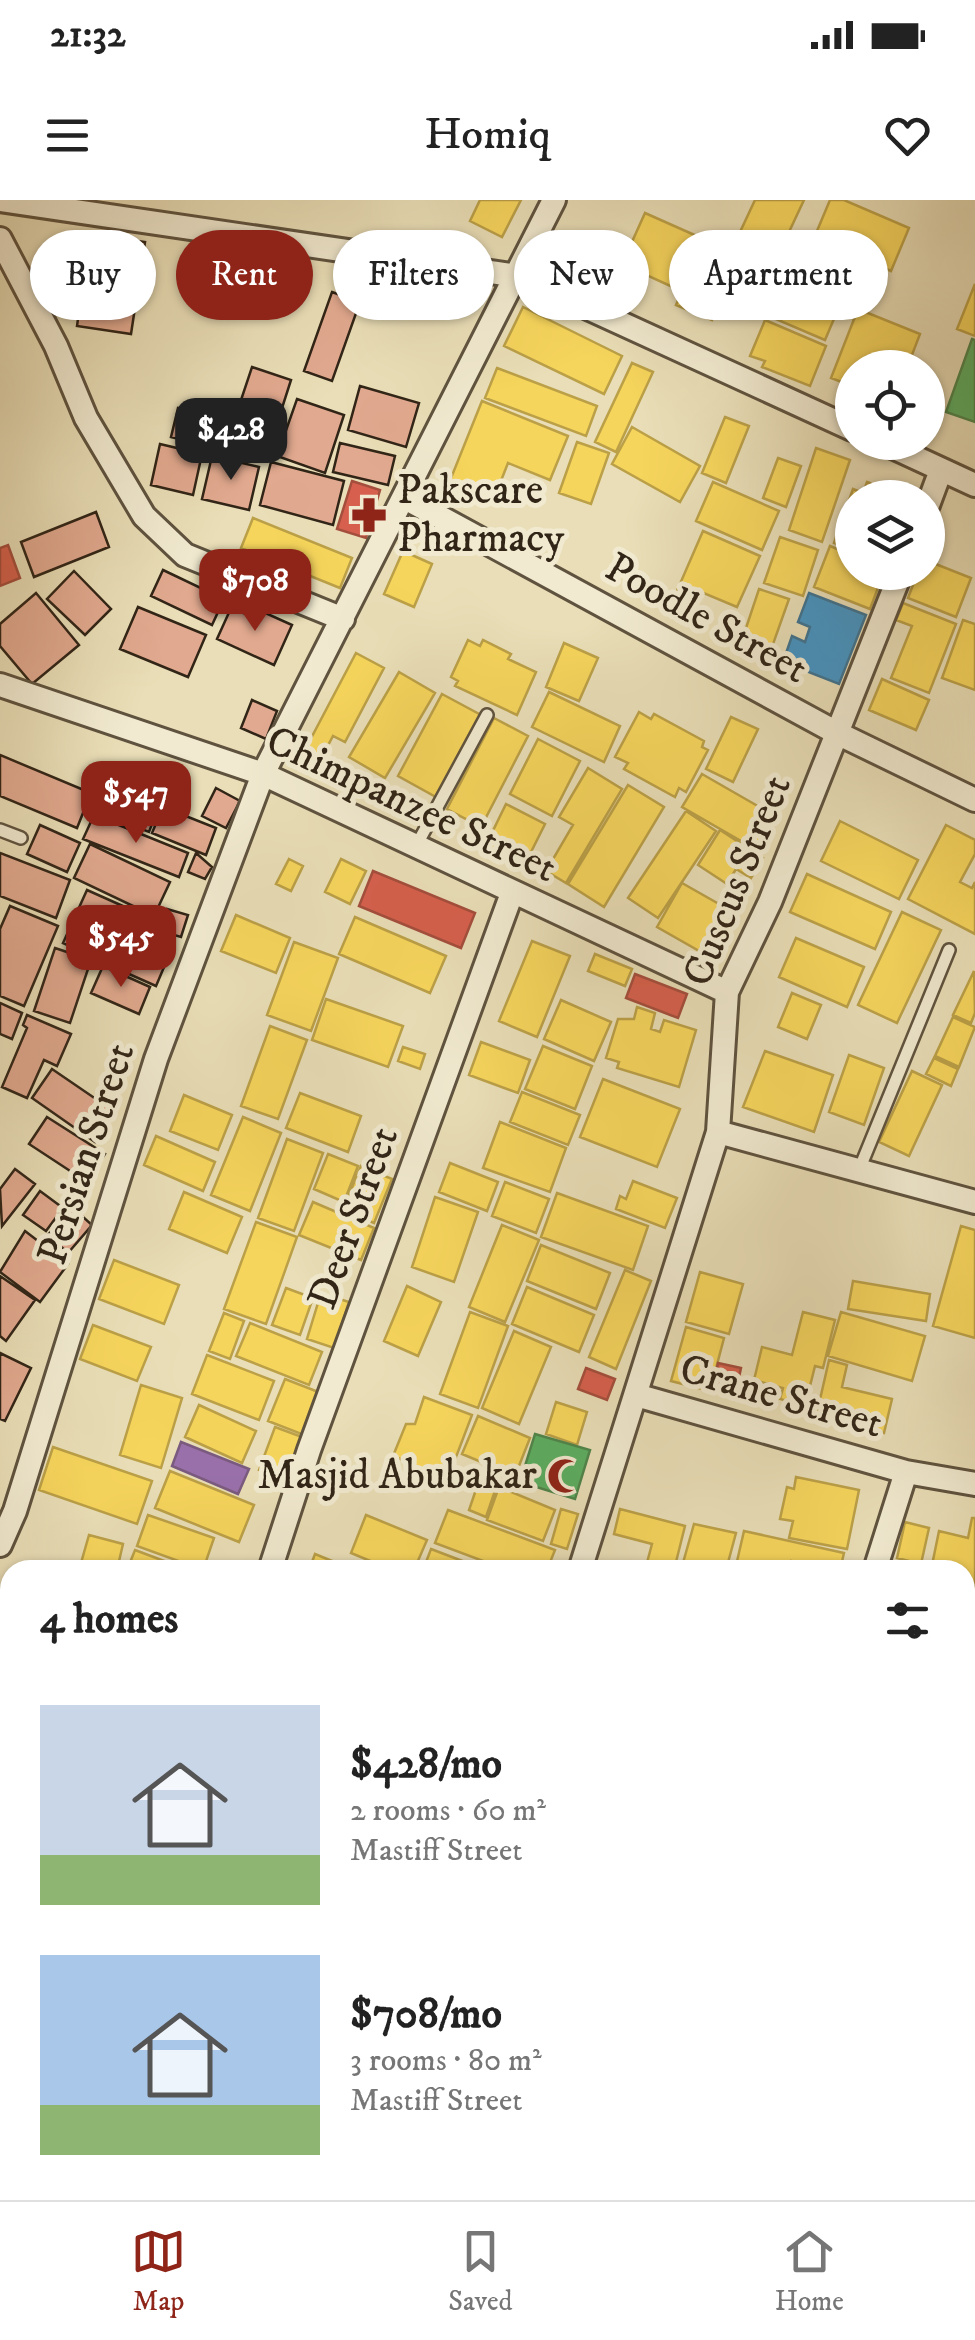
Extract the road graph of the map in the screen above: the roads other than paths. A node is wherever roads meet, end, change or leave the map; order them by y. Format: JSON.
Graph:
{"nodes":[{"id":1,"x":0,"y":200,"type":"edge"},
{"id":2,"x":554,"y":200,"type":"edge"},
{"id":3,"x":540,"y":230,"type":"edge"},
{"id":4,"x":0,"y":239,"type":"edge"},
{"id":5,"x":514,"y":275,"type":"edge"},
{"id":6,"x":514,"y":284,"type":"edge"},
{"id":7,"x":614,"y":320,"type":"edge"},
{"id":8,"x":835,"y":421,"type":"edge"},
{"id":9,"x":921,"y":460,"type":"edge"},
{"id":10,"x":942,"y":470,"type":"junction"},
{"id":11,"x":938,"y":480,"type":"edge"},
{"id":12,"x":975,"y":485,"type":"edge"},
{"id":13,"x":405,"y":498,"type":"junction"},
{"id":14,"x":894,"y":590,"type":"edge"},
{"id":15,"x":343,"y":619,"type":"junction"},
{"id":16,"x":0,"y":685,"type":"edge"},
{"id":17,"x":487,"y":715,"type":"dead end"},
{"id":18,"x":837,"y":733,"type":"junction"},
{"id":19,"x":263,"y":774,"type":"junction"},
{"id":20,"x":975,"y":800,"type":"edge"},
{"id":21,"x":0,"y":830,"type":"edge"},
{"id":22,"x":21,"y":838,"type":"dead end"},
{"id":23,"x":414,"y":848,"type":"junction"},
{"id":24,"x":512,"y":893,"type":"junction"},
{"id":25,"x":949,"y":950,"type":"dead end"},
{"id":26,"x":726,"y":992,"type":"junction"},
{"id":27,"x":718,"y":1132,"type":"junction"},
{"id":28,"x":859,"y":1170,"type":"junction"},
{"id":29,"x":975,"y":1202,"type":"edge"},
{"id":30,"x":636,"y":1395,"type":"junction"},
{"id":31,"x":906,"y":1472,"type":"junction"},
{"id":32,"x":975,"y":1484,"type":"edge"},
{"id":33,"x":8,"y":1504,"type":"edge"},
{"id":34,"x":0,"y":1545,"type":"edge"},
{"id":35,"x":273,"y":1560,"type":"edge"},
{"id":36,"x":583,"y":1560,"type":"edge"},
{"id":37,"x":878,"y":1560,"type":"edge"}],
"edges":[{"from":1,"to":5,"type":"street"},
{"from":2,"to":3,"type":"street","name":"Persian Street"},
{"from":4,"to":15,"type":"street"},
{"from":6,"to":13,"type":"street","name":"Persian Street"},
{"from":7,"to":8,"type":"street"},
{"from":9,"to":10,"type":"street"},
{"from":10,"to":11,"type":"street"},
{"from":10,"to":12,"type":"street"},
{"from":13,"to":15,"type":"street","name":"Persian Street"},
{"from":13,"to":18,"type":"street","name":"Poodle Street"},
{"from":14,"to":18,"type":"street","name":"Cuscus Street"},
{"from":15,"to":19,"type":"street","name":"Persian Street"},
{"from":16,"to":19,"type":"street","name":"Chimpanzee Street"},
{"from":17,"to":23,"type":"lane"},
{"from":18,"to":20,"type":"street","name":"Poodle Street"},
{"from":18,"to":26,"type":"street","name":"Cuscus Street"},
{"from":19,"to":23,"type":"street","name":"Chimpanzee Street"},
{"from":19,"to":33,"type":"street","name":"Persian Street"},
{"from":21,"to":22,"type":"lane"},
{"from":23,"to":24,"type":"street","name":"Chimpanzee Street"},
{"from":24,"to":26,"type":"street","name":"Chimpanzee Street"},
{"from":24,"to":35,"type":"street","name":"Deer Street"},
{"from":25,"to":28,"type":"lane"},
{"from":26,"to":27,"type":"street","name":"Cuscus Street"},
{"from":27,"to":28,"type":"street"},
{"from":27,"to":30,"type":"street","name":"Cuscus Street"},
{"from":28,"to":29,"type":"street"},
{"from":30,"to":31,"type":"street","name":"Crane Street"},
{"from":30,"to":36,"type":"street","name":"Cuscus Street"},
{"from":31,"to":32,"type":"street","name":"Crane Street"},
{"from":31,"to":37,"type":"street","name":"Crane Street"},
{"from":33,"to":34,"type":"street","name":"Persian Street"}]}
